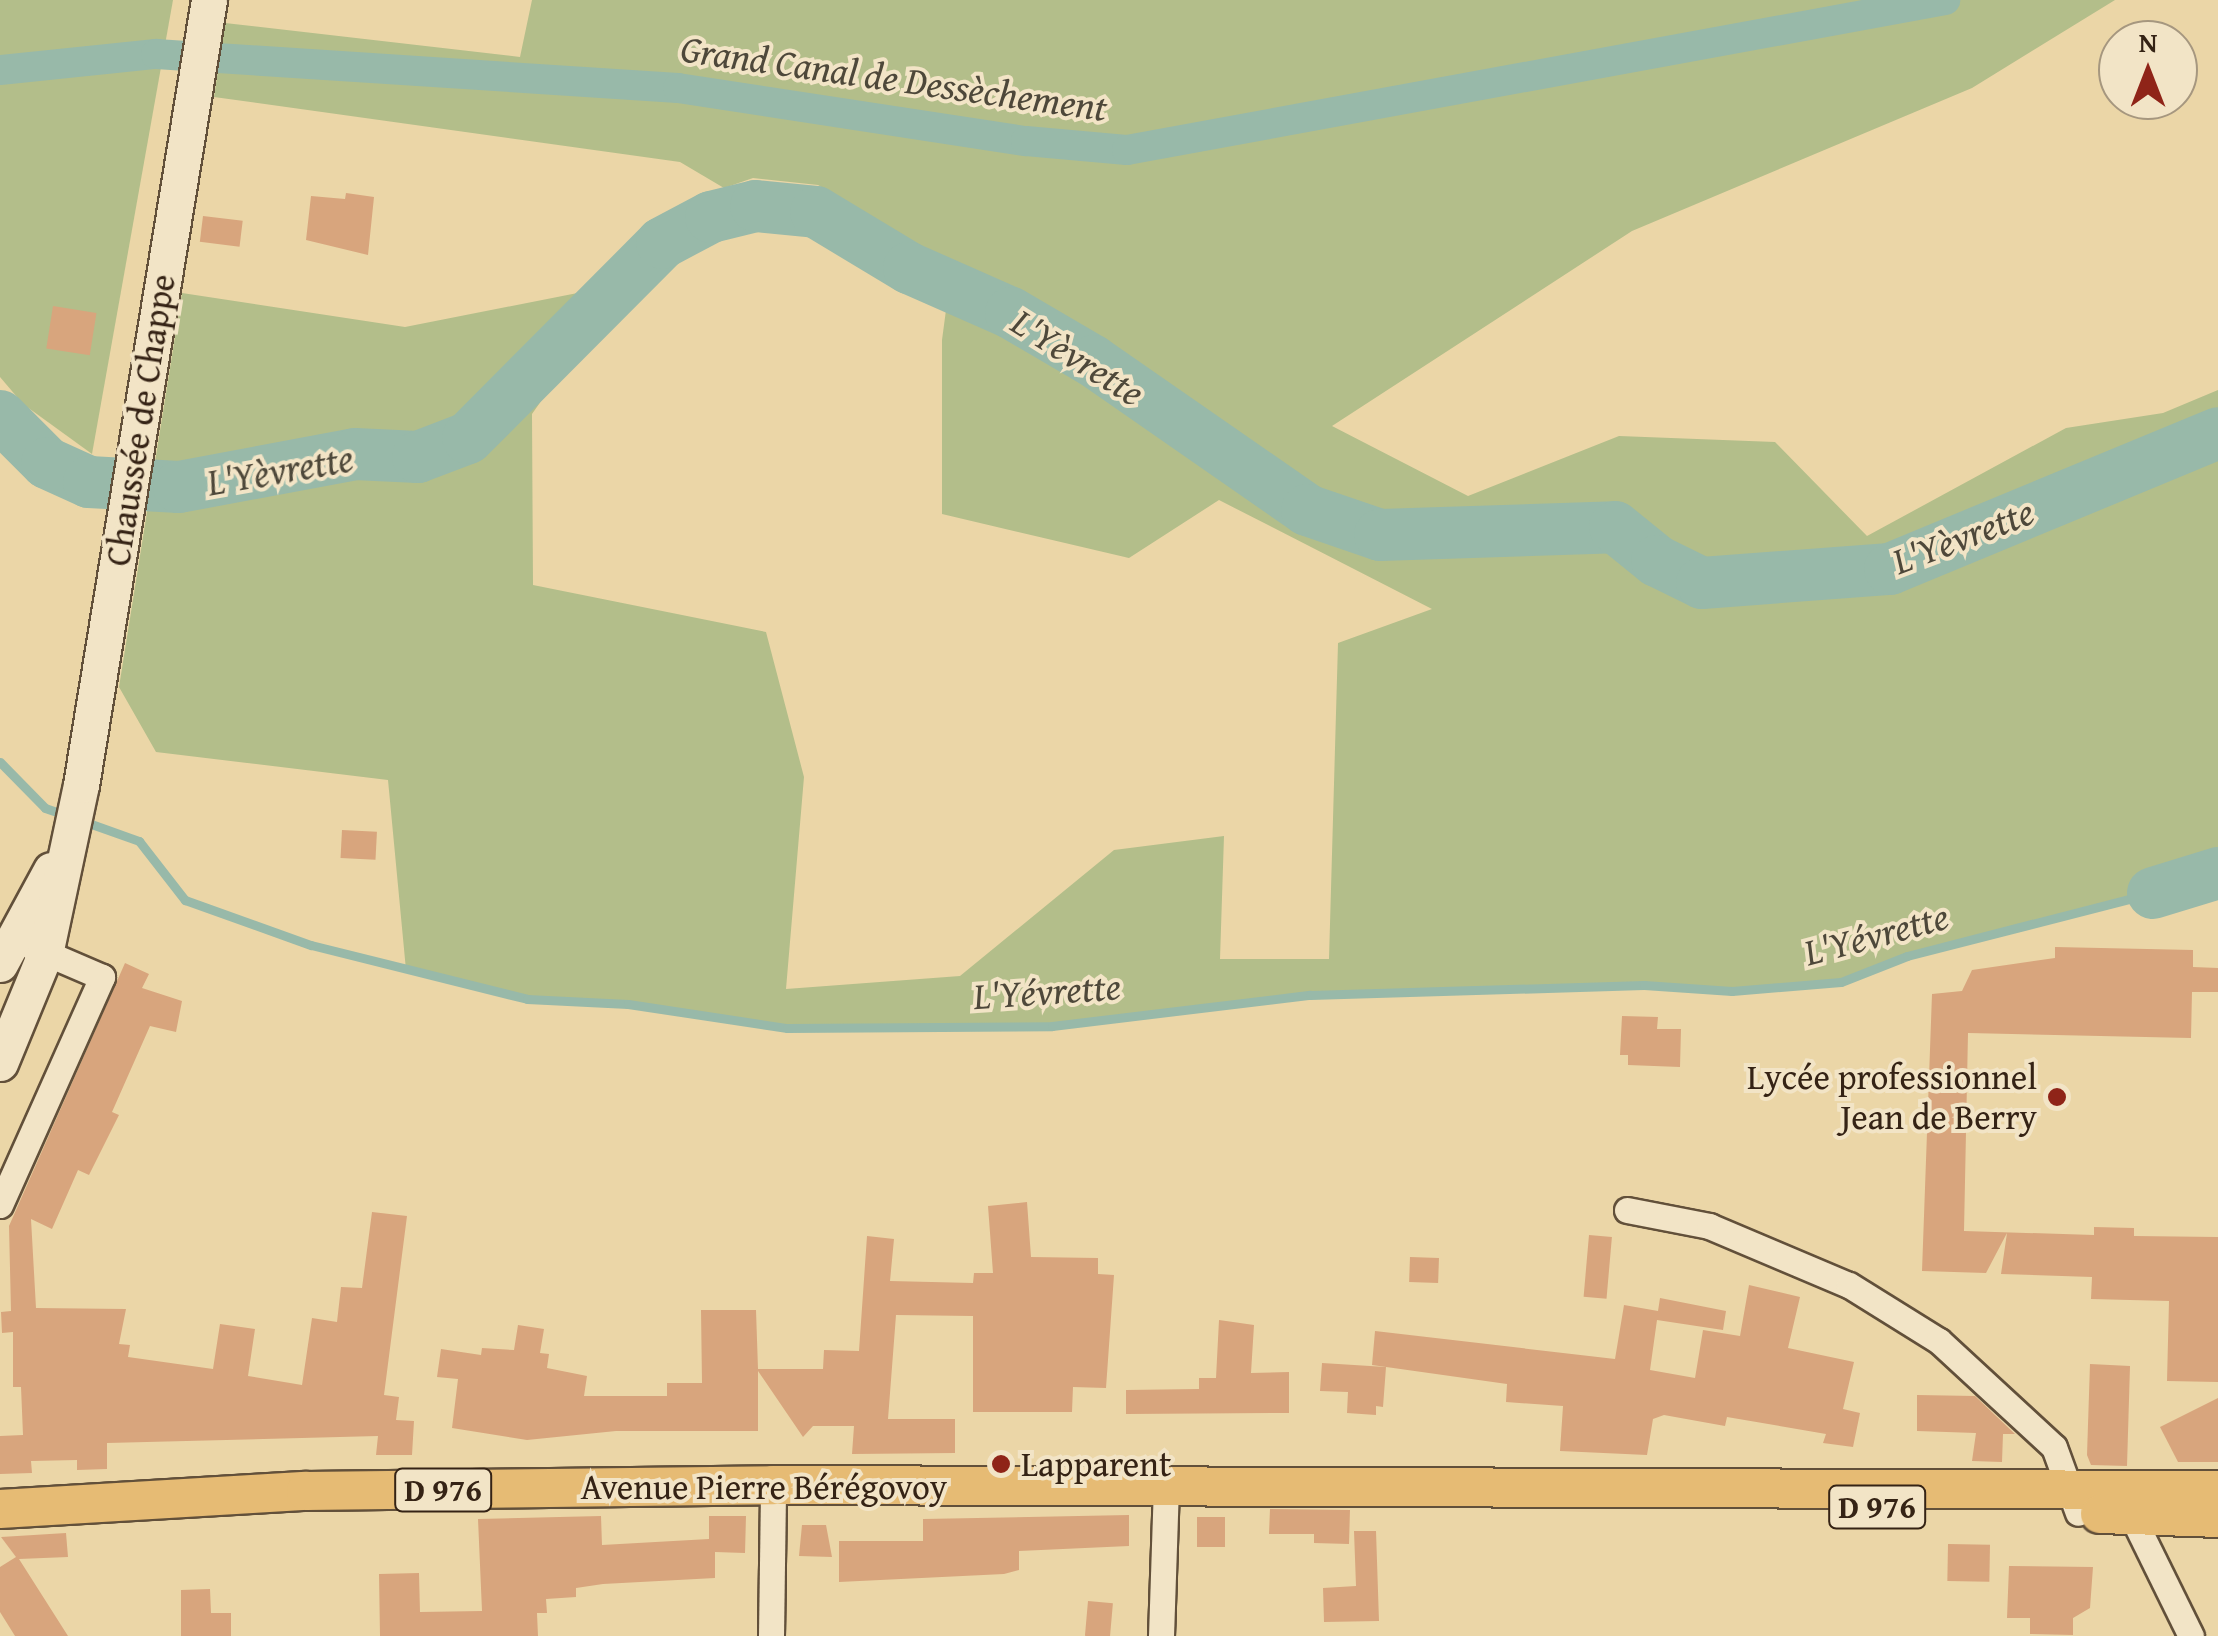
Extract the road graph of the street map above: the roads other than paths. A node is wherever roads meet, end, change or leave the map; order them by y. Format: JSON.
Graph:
{"nodes":[{"id":1,"x":208,"y":7,"type":"edge"},
{"id":2,"x":20,"y":952,"type":"edge"},
{"id":3,"x":0,"y":1063,"type":"edge"},
{"id":4,"x":0,"y":1204,"type":"edge"},
{"id":5,"x":1627,"y":1210,"type":"dead end"},
{"id":6,"x":773,"y":1485,"type":"junction"},
{"id":7,"x":1166,"y":1485,"type":"junction"},
{"id":8,"x":2218,"y":1490,"type":"edge"},
{"id":9,"x":2100,"y":1502,"type":"junction"},
{"id":10,"x":0,"y":1509,"type":"edge"},
{"id":11,"x":2218,"y":1518,"type":"edge"},
{"id":12,"x":771,"y":1636,"type":"edge"},
{"id":13,"x":1161,"y":1636,"type":"edge"},
{"id":14,"x":2191,"y":1636,"type":"edge"}],
"edges":[{"from":1,"to":2,"type":"main road","name":"Chaussée de Chappe"},
{"from":2,"to":3,"type":"main road","name":"Chaussée de Chappe"},
{"from":2,"to":4,"type":"street"},
{"from":5,"to":9,"type":"street"},
{"from":6,"to":7,"type":"main road","name":"Avenue Pierre Bérégovoy","number":"D 976"},
{"from":6,"to":10,"type":"main road","name":"Avenue Pierre Bérégovoy","number":"D 976"},
{"from":6,"to":12,"type":"street"},
{"from":7,"to":9,"type":"main road","name":"Avenue Pierre Bérégovoy","number":"D 976"},
{"from":7,"to":13,"type":"street"},
{"from":8,"to":9,"type":"main road","number":"D 976"},
{"from":9,"to":11,"type":"main road","number":"D 976"},
{"from":9,"to":14,"type":"street"}]}
